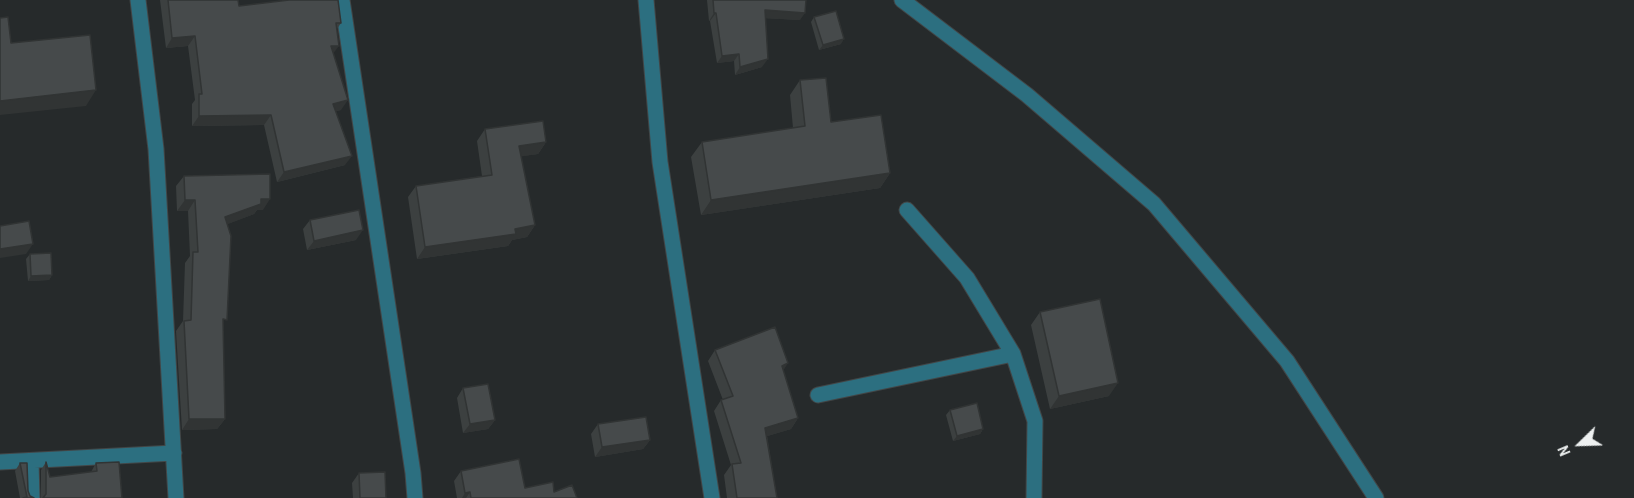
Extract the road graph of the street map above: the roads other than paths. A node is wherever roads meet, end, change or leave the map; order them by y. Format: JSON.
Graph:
{"nodes":[{"id":1,"x":138,"y":0,"type":"edge"},
{"id":2,"x":646,"y":0,"type":"edge"},
{"id":3,"x":902,"y":0,"type":"edge"},
{"id":4,"x":346,"y":1,"type":"edge"},
{"id":5,"x":907,"y":210,"type":"dead end"},
{"id":6,"x":1013,"y":354,"type":"junction"},
{"id":7,"x":818,"y":395,"type":"dead end"},
{"id":8,"x":174,"y":453,"type":"junction"},
{"id":9,"x":31,"y":460,"type":"junction"},
{"id":10,"x":0,"y":462,"type":"edge"},
{"id":11,"x":32,"y":498,"type":"edge"},
{"id":12,"x":176,"y":498,"type":"edge"},
{"id":13,"x":415,"y":498,"type":"edge"},
{"id":14,"x":712,"y":498,"type":"edge"},
{"id":15,"x":1034,"y":498,"type":"edge"},
{"id":16,"x":1376,"y":498,"type":"edge"}],
"edges":[{"from":1,"to":8,"type":"street"},
{"from":2,"to":14,"type":"street"},
{"from":3,"to":16,"type":"street"},
{"from":4,"to":13,"type":"street"},
{"from":5,"to":6,"type":"street"},
{"from":6,"to":7,"type":"street"},
{"from":6,"to":15,"type":"street"},
{"from":8,"to":9,"type":"street"},
{"from":8,"to":12,"type":"street"},
{"from":9,"to":10,"type":"street"},
{"from":9,"to":11,"type":"street"}]}
